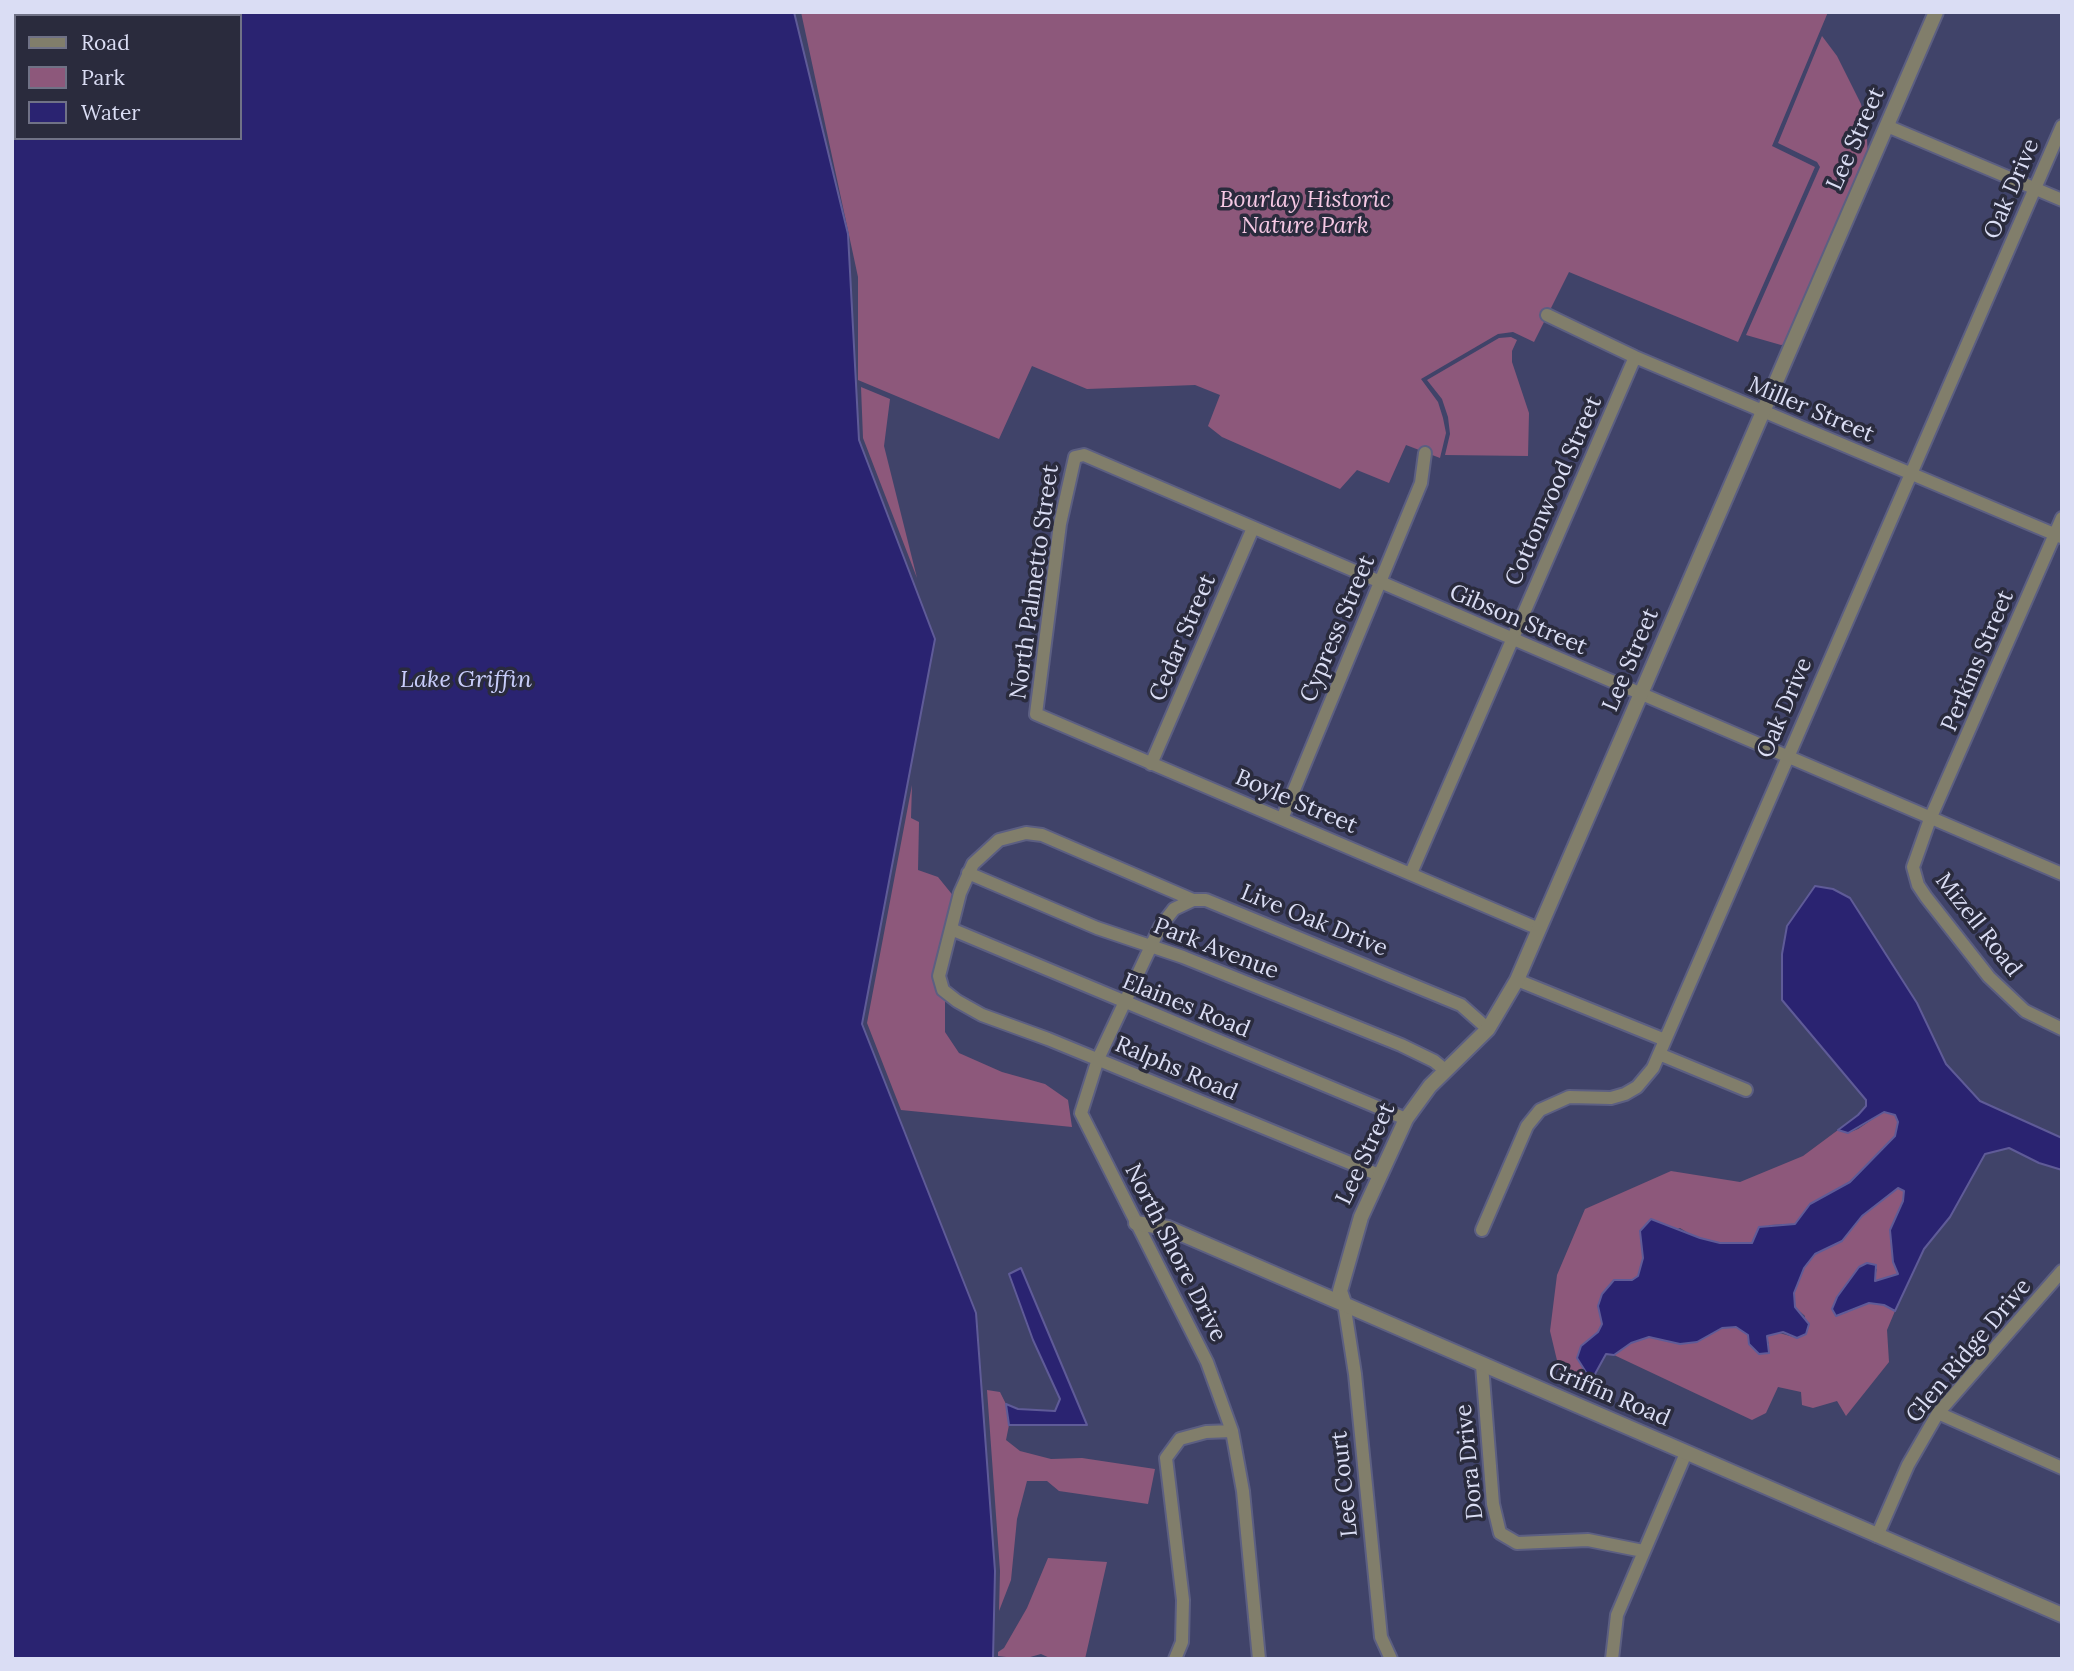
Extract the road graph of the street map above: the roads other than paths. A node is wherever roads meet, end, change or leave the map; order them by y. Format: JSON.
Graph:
{"nodes":[{"id":1,"x":1937,"y":12,"type":"edge"},
{"id":2,"x":1887,"y":126,"type":"junction"},
{"id":3,"x":2062,"y":126,"type":"edge"},
{"id":4,"x":2035,"y":188,"type":"junction"},
{"id":5,"x":2062,"y":200,"type":"edge"},
{"id":6,"x":1547,"y":315,"type":"dead end"},
{"id":7,"x":1635,"y":358,"type":"junction"},
{"id":8,"x":1762,"y":412,"type":"junction"},
{"id":9,"x":1425,"y":453,"type":"dead end"},
{"id":10,"x":1075,"y":457,"type":"joint"},
{"id":11,"x":1909,"y":475,"type":"junction"},
{"id":12,"x":2062,"y":518,"type":"edge"},
{"id":13,"x":1252,"y":528,"type":"junction"},
{"id":14,"x":2058,"y":536,"type":"edge"},
{"id":15,"x":1381,"y":583,"type":"junction"},
{"id":16,"x":1511,"y":640,"type":"junction"},
{"id":17,"x":1640,"y":695,"type":"junction"},
{"id":18,"x":1036,"y":714,"type":"joint"},
{"id":19,"x":1787,"y":758,"type":"junction"},
{"id":20,"x":1151,"y":764,"type":"junction"},
{"id":21,"x":1282,"y":819,"type":"junction"},
{"id":22,"x":1930,"y":819,"type":"junction"},
{"id":23,"x":968,"y":873,"type":"junction"},
{"id":24,"x":1411,"y":873,"type":"junction"},
{"id":25,"x":2062,"y":874,"type":"edge"},
{"id":26,"x":1193,"y":900,"type":"junction"},
{"id":27,"x":951,"y":929,"type":"junction"},
{"id":28,"x":1539,"y":929,"type":"junction"},
{"id":29,"x":1150,"y":946,"type":"junction"},
{"id":30,"x":1517,"y":980,"type":"junction"},
{"id":31,"x":1124,"y":1004,"type":"junction"},
{"id":32,"x":1488,"y":1029,"type":"junction"},
{"id":33,"x":2062,"y":1030,"type":"edge"},
{"id":34,"x":1665,"y":1040,"type":"junction"},
{"id":35,"x":1660,"y":1054,"type":"junction"},
{"id":36,"x":1098,"y":1059,"type":"junction"},
{"id":37,"x":1445,"y":1070,"type":"junction"},
{"id":38,"x":1746,"y":1090,"type":"dead end"},
{"id":39,"x":1406,"y":1119,"type":"junction"},
{"id":40,"x":1379,"y":1175,"type":"junction"},
{"id":41,"x":1136,"y":1223,"type":"junction"},
{"id":42,"x":1482,"y":1230,"type":"dead end"},
{"id":43,"x":2062,"y":1271,"type":"edge"},
{"id":44,"x":1344,"y":1303,"type":"junction"},
{"id":45,"x":1482,"y":1365,"type":"junction"},
{"id":46,"x":1938,"y":1413,"type":"junction"},
{"id":47,"x":1232,"y":1431,"type":"junction"},
{"id":48,"x":1686,"y":1453,"type":"junction"},
{"id":49,"x":2062,"y":1468,"type":"edge"},
{"id":50,"x":1877,"y":1536,"type":"junction"},
{"id":51,"x":1643,"y":1551,"type":"junction"},
{"id":52,"x":2062,"y":1615,"type":"edge"},
{"id":53,"x":1175,"y":1659,"type":"edge"},
{"id":54,"x":1259,"y":1659,"type":"edge"},
{"id":55,"x":1391,"y":1659,"type":"edge"},
{"id":56,"x":1612,"y":1659,"type":"edge"}],
"edges":[{"from":1,"to":2,"type":"street","name":"Lee Street"},
{"from":2,"to":4,"type":"street"},
{"from":2,"to":8,"type":"street","name":"Lee Street"},
{"from":3,"to":4,"type":"street","name":"Oak Drive"},
{"from":4,"to":5,"type":"street"},
{"from":4,"to":11,"type":"street","name":"Oak Drive"},
{"from":6,"to":7,"type":"street","name":"Miller Street"},
{"from":7,"to":8,"type":"street","name":"Miller Street"},
{"from":7,"to":16,"type":"street","name":"Cottonwood Street"},
{"from":8,"to":11,"type":"street","name":"Miller Street"},
{"from":8,"to":17,"type":"street","name":"Lee Street"},
{"from":9,"to":15,"type":"street","name":"Cypress Street"},
{"from":10,"to":13,"type":"street","name":"Gibson Street"},
{"from":10,"to":18,"type":"street","name":"North Palmetto Street"},
{"from":11,"to":14,"type":"street","name":"Miller Street"},
{"from":11,"to":19,"type":"street","name":"Oak Drive"},
{"from":12,"to":14,"type":"street","name":"Perkins Street"},
{"from":13,"to":15,"type":"street","name":"Gibson Street"},
{"from":13,"to":20,"type":"street","name":"Cedar Street"},
{"from":14,"to":22,"type":"street","name":"Perkins Street"},
{"from":15,"to":16,"type":"street","name":"Gibson Street"},
{"from":15,"to":21,"type":"street","name":"Cypress Street"},
{"from":16,"to":17,"type":"street","name":"Gibson Street"},
{"from":16,"to":24,"type":"street","name":"Cottonwood Street"},
{"from":17,"to":19,"type":"street","name":"Gibson Street"},
{"from":17,"to":28,"type":"street","name":"Lee Street"},
{"from":18,"to":20,"type":"street","name":"Boyle Street"},
{"from":19,"to":22,"type":"street","name":"Gibson Street"},
{"from":19,"to":34,"type":"street","name":"Oak Drive"},
{"from":20,"to":21,"type":"street","name":"Boyle Street"},
{"from":21,"to":24,"type":"street","name":"Boyle Street"},
{"from":22,"to":25,"type":"street","name":"Gibson Street"},
{"from":22,"to":33,"type":"street","name":"Mizell Road"},
{"from":23,"to":26,"type":"street","name":"Live Oak Drive"},
{"from":23,"to":27,"type":"street"},
{"from":23,"to":29,"type":"street","name":"Park Avenue"},
{"from":24,"to":28,"type":"street","name":"Boyle Street"},
{"from":26,"to":29,"type":"street","name":"North Shore Drive"},
{"from":26,"to":32,"type":"street","name":"Live Oak Drive"},
{"from":27,"to":31,"type":"street","name":"Elaines Road"},
{"from":27,"to":36,"type":"street","name":"Ralphs Road"},
{"from":28,"to":30,"type":"street","name":"Lee Street"},
{"from":29,"to":31,"type":"street","name":"North Shore Drive"},
{"from":29,"to":37,"type":"street","name":"Park Avenue"},
{"from":30,"to":32,"type":"street","name":"Lee Street"},
{"from":30,"to":34,"type":"street"},
{"from":31,"to":36,"type":"street","name":"North Shore Drive"},
{"from":31,"to":39,"type":"street","name":"Elaines Road"},
{"from":32,"to":37,"type":"street","name":"Lee Street"},
{"from":34,"to":35,"type":"street","name":"Oak Drive"},
{"from":35,"to":38,"type":"street"},
{"from":35,"to":42,"type":"street","name":"Oak Drive"},
{"from":36,"to":40,"type":"street","name":"Ralphs Road"},
{"from":36,"to":41,"type":"street","name":"North Shore Drive"},
{"from":37,"to":39,"type":"street","name":"Lee Street"},
{"from":39,"to":40,"type":"street","name":"Lee Street"},
{"from":40,"to":44,"type":"street","name":"Lee Street"},
{"from":41,"to":44,"type":"street","name":"Griffin Road"},
{"from":41,"to":47,"type":"street","name":"North Shore Drive"},
{"from":43,"to":46,"type":"street","name":"Glen Ridge Drive"},
{"from":44,"to":45,"type":"street","name":"Griffin Road"},
{"from":44,"to":55,"type":"street","name":"Lee Court"},
{"from":45,"to":48,"type":"street","name":"Griffin Road"},
{"from":45,"to":51,"type":"street","name":"Dora Drive"},
{"from":46,"to":49,"type":"street"},
{"from":46,"to":50,"type":"street","name":"Glen Ridge Drive"},
{"from":47,"to":53,"type":"street"},
{"from":47,"to":54,"type":"street","name":"North Shore Drive"},
{"from":48,"to":50,"type":"street","name":"Griffin Road"},
{"from":48,"to":51,"type":"street"},
{"from":50,"to":52,"type":"street","name":"Griffin Road"},
{"from":51,"to":56,"type":"street"}]}
